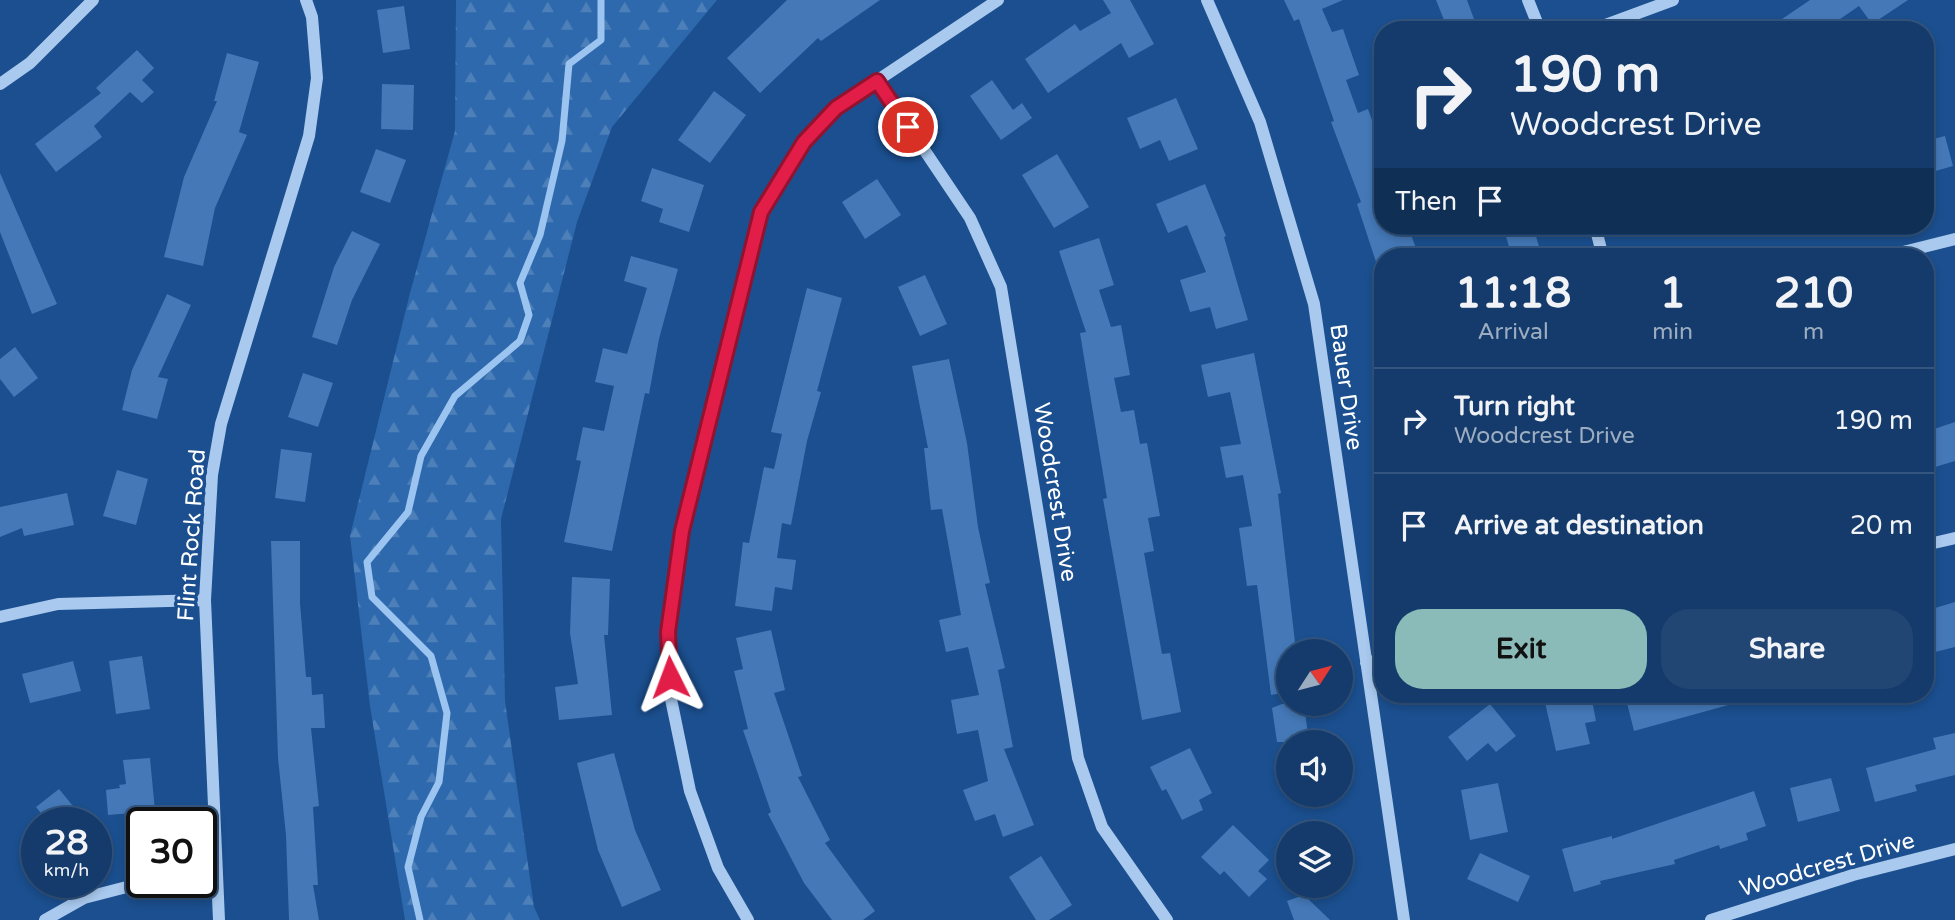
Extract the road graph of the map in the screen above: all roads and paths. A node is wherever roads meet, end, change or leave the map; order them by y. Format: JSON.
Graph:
{"nodes":[{"id":1,"x":93,"y":0,"type":"edge"},
{"id":2,"x":306,"y":0,"type":"edge"},
{"id":3,"x":998,"y":0,"type":"edge"},
{"id":4,"x":1207,"y":0,"type":"edge"},
{"id":5,"x":1528,"y":0,"type":"edge"},
{"id":6,"x":1673,"y":0,"type":"edge"},
{"id":7,"x":1536,"y":21,"type":"edge"},
{"id":8,"x":1616,"y":21,"type":"edge"},
{"id":9,"x":877,"y":81,"type":"junction"},
{"id":10,"x":0,"y":84,"type":"edge"},
{"id":11,"x":1955,"y":239,"type":"edge"},
{"id":12,"x":1919,"y":248,"type":"edge"},
{"id":13,"x":1955,"y":538,"type":"edge"},
{"id":14,"x":1934,"y":543,"type":"edge"},
{"id":15,"x":205,"y":600,"type":"junction"},
{"id":16,"x":0,"y":617,"type":"edge"},
{"id":17,"x":1374,"y":662,"type":"edge"},
{"id":18,"x":1366,"y":663,"type":"junction"},
{"id":19,"x":213,"y":807,"type":"edge"},
{"id":20,"x":1955,"y":849,"type":"edge"},
{"id":21,"x":126,"y":887,"type":"edge"},
{"id":22,"x":217,"y":891,"type":"edge"},
{"id":23,"x":45,"y":920,"type":"edge"},
{"id":24,"x":219,"y":920,"type":"edge"},
{"id":25,"x":748,"y":920,"type":"edge"},
{"id":26,"x":1167,"y":920,"type":"edge"},
{"id":27,"x":1404,"y":920,"type":"edge"},
{"id":28,"x":1712,"y":920,"type":"edge"}],
"edges":[{"from":1,"to":10,"type":"street"},
{"from":2,"to":15,"type":"street","name":"Flint Rock Road"},
{"from":3,"to":9,"type":"street"},
{"from":4,"to":18,"type":"street","name":"Bauer Drive"},
{"from":5,"to":7,"type":"street"},
{"from":6,"to":8,"type":"street"},
{"from":9,"to":25,"type":"street"},
{"from":9,"to":26,"type":"street","name":"Woodcrest Drive"},
{"from":11,"to":12,"type":"street"},
{"from":13,"to":14,"type":"street"},
{"from":15,"to":16,"type":"street"},
{"from":15,"to":19,"type":"street","name":"Flint Rock Road"},
{"from":17,"to":18,"type":"street"},
{"from":18,"to":27,"type":"street","name":"Bauer Drive"},
{"from":20,"to":28,"type":"street","name":"Woodcrest Drive"},
{"from":21,"to":23,"type":"street"},
{"from":22,"to":24,"type":"street","name":"Flint Rock Road"}]}
